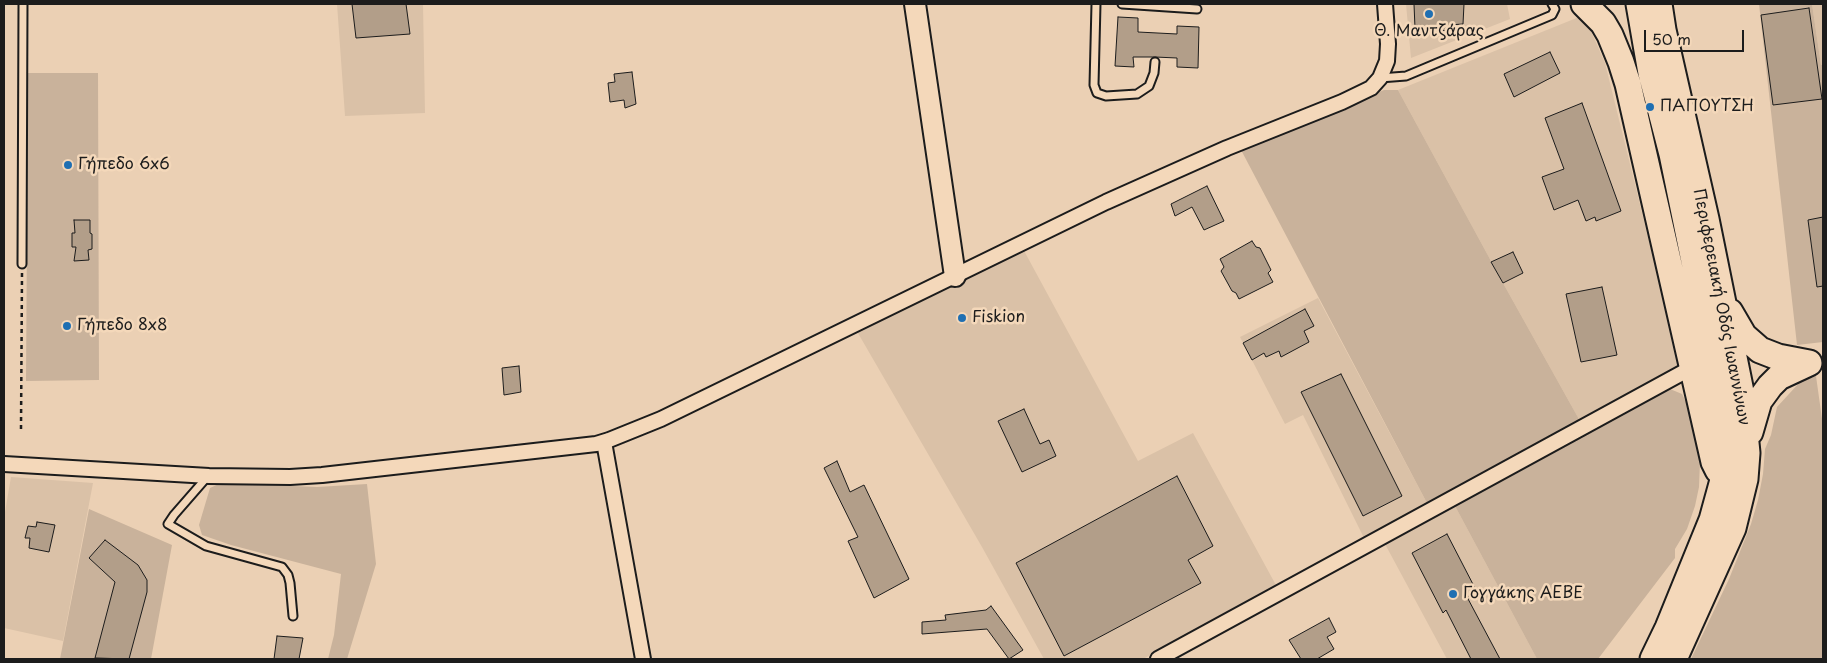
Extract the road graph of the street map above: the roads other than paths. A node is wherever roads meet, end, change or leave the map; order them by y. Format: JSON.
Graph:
{"nodes":[{"id":1,"x":23,"y":4,"type":"edge"},
{"id":2,"x":915,"y":4,"type":"edge"},
{"id":3,"x":1096,"y":4,"type":"edge"},
{"id":4,"x":1122,"y":4,"type":"edge"},
{"id":5,"x":1385,"y":4,"type":"edge"},
{"id":6,"x":1552,"y":4,"type":"edge"},
{"id":7,"x":1584,"y":4,"type":"edge"},
{"id":8,"x":1639,"y":4,"type":"edge"},
{"id":9,"x":1659,"y":4,"type":"edge"},
{"id":10,"x":1197,"y":8,"type":"dead end"},
{"id":11,"x":1155,"y":62,"type":"dead end"},
{"id":12,"x":1380,"y":78,"type":"junction"},
{"id":13,"x":22,"y":264,"type":"road end"},
{"id":14,"x":955,"y":276,"type":"junction"},
{"id":15,"x":1720,"y":290,"type":"junction"},
{"id":16,"x":1816,"y":362,"type":"edge"},
{"id":17,"x":1693,"y":367,"type":"junction"},
{"id":18,"x":604,"y":442,"type":"junction"},
{"id":19,"x":1746,"y":444,"type":"junction"},
{"id":20,"x":4,"y":464,"type":"edge"},
{"id":21,"x":209,"y":476,"type":"junction"},
{"id":22,"x":1723,"y":480,"type":"junction"},
{"id":23,"x":293,"y":616,"type":"dead end"},
{"id":24,"x":643,"y":659,"type":"edge"},
{"id":25,"x":1158,"y":659,"type":"edge"},
{"id":26,"x":1653,"y":659,"type":"edge"},
{"id":27,"x":1674,"y":659,"type":"edge"}],
"edges":[{"from":1,"to":13,"type":"lane"},
{"from":2,"to":14,"type":"street"},
{"from":3,"to":11,"type":"lane"},
{"from":4,"to":10,"type":"lane"},
{"from":5,"to":12,"type":"street"},
{"from":6,"to":12,"type":"lane"},
{"from":7,"to":17,"type":"highway"},
{"from":8,"to":22,"type":"highway","name":"Περιφερειακή Οδός Ιωαννίνων"},
{"from":9,"to":15,"type":"highway","name":"Περιφερειακή Οδός Ιωαννίνων"},
{"from":12,"to":14,"type":"street"},
{"from":14,"to":18,"type":"street"},
{"from":15,"to":16,"type":"highway"},
{"from":15,"to":19,"type":"highway","name":"Περιφερειακή Οδός Ιωαννίνων"},
{"from":16,"to":19,"type":"highway"},
{"from":17,"to":22,"type":"highway"},
{"from":17,"to":25,"type":"street"},
{"from":18,"to":21,"type":"street"},
{"from":18,"to":24,"type":"street"},
{"from":19,"to":27,"type":"highway","name":"Περιφερειακή Οδός Ιωαννίνων"},
{"from":20,"to":21,"type":"street"},
{"from":21,"to":23,"type":"lane"},
{"from":22,"to":26,"type":"highway","name":"Περιφερειακή Οδός Ιωαννίνων"}]}
